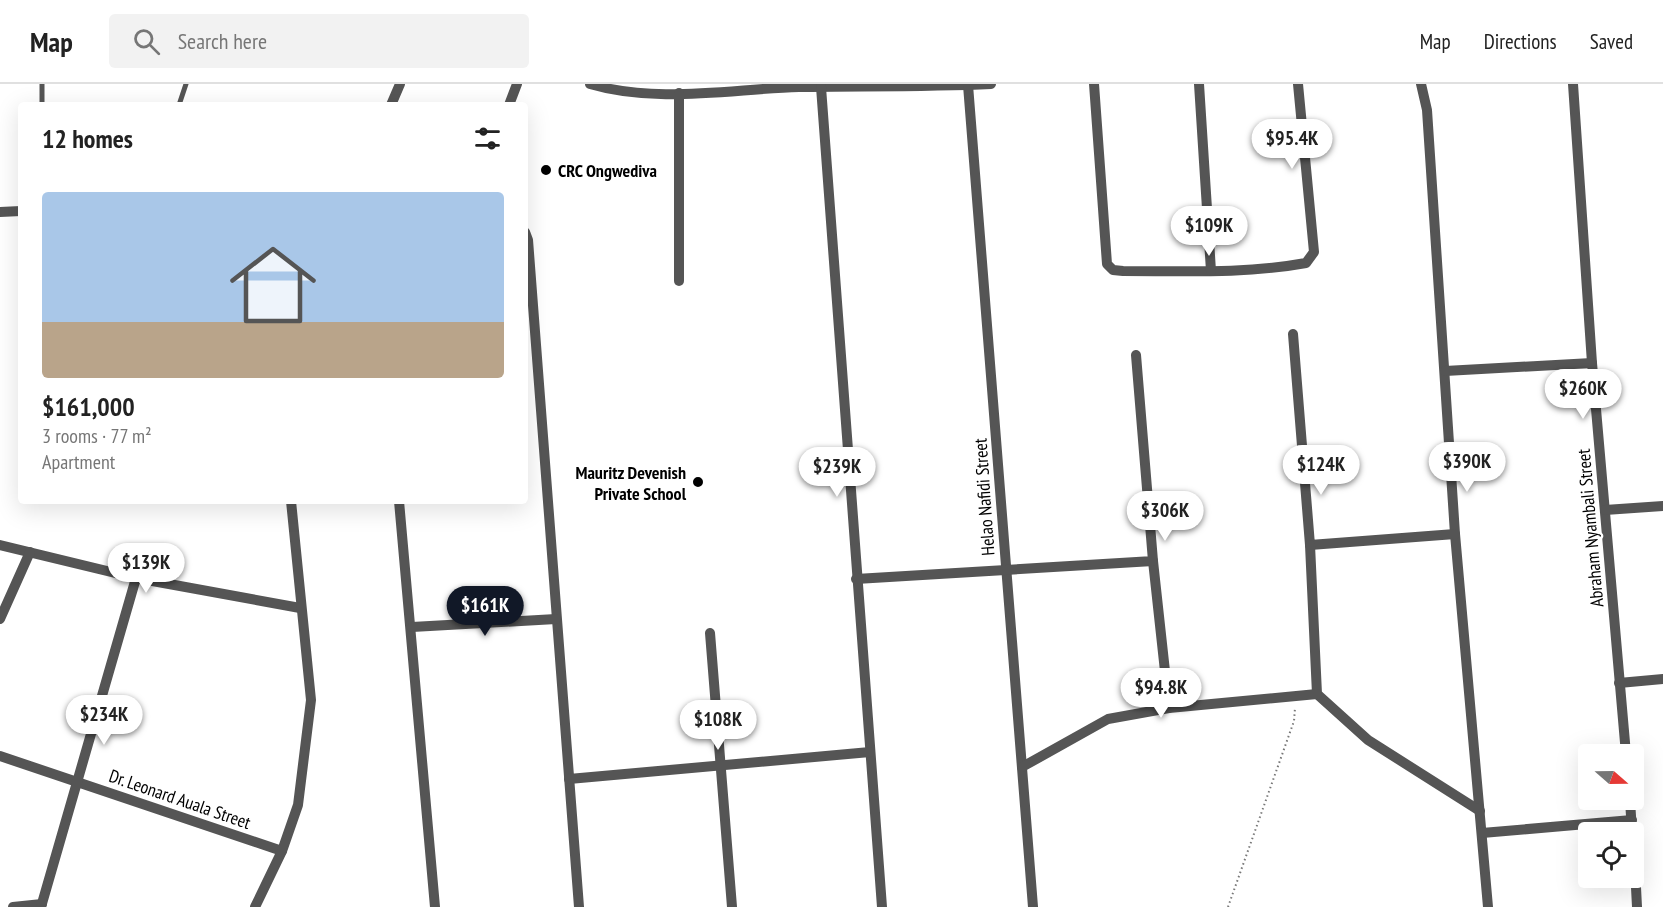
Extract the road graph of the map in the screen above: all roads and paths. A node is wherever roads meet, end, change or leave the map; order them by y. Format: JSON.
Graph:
{"nodes":[{"id":1,"x":42,"y":84,"type":"edge"},
{"id":2,"x":186,"y":84,"type":"edge"},
{"id":3,"x":400,"y":84,"type":"edge"},
{"id":4,"x":517,"y":84,"type":"edge"},
{"id":5,"x":590,"y":84,"type":"edge"},
{"id":6,"x":991,"y":84,"type":"edge"},
{"id":7,"x":1094,"y":84,"type":"edge"},
{"id":8,"x":1200,"y":84,"type":"edge"},
{"id":9,"x":1298,"y":84,"type":"edge"},
{"id":10,"x":1421,"y":84,"type":"edge"},
{"id":11,"x":1573,"y":84,"type":"edge"},
{"id":12,"x":968,"y":85,"type":"edge"},
{"id":13,"x":821,"y":87,"type":"junction"},
{"id":14,"x":679,"y":93,"type":"junction"},
{"id":15,"x":42,"y":102,"type":"edge"},
{"id":16,"x":179,"y":102,"type":"edge"},
{"id":17,"x":392,"y":102,"type":"edge"},
{"id":18,"x":510,"y":102,"type":"edge"},
{"id":19,"x":18,"y":211,"type":"edge"},
{"id":20,"x":0,"y":212,"type":"edge"},
{"id":21,"x":528,"y":240,"type":"edge"},
{"id":22,"x":1212,"y":271,"type":"junction"},
{"id":23,"x":679,"y":281,"type":"dead end"},
{"id":24,"x":1293,"y":334,"type":"dead end"},
{"id":25,"x":1136,"y":355,"type":"dead end"},
{"id":26,"x":1592,"y":363,"type":"junction"},
{"id":27,"x":1445,"y":371,"type":"junction"},
{"id":28,"x":291,"y":504,"type":"edge"},
{"id":29,"x":399,"y":504,"type":"edge"},
{"id":30,"x":1663,"y":506,"type":"edge"},
{"id":31,"x":1605,"y":510,"type":"junction"},
{"id":32,"x":1455,"y":534,"type":"junction"},
{"id":33,"x":0,"y":545,"type":"edge"},
{"id":34,"x":1310,"y":545,"type":"junction"},
{"id":35,"x":30,"y":552,"type":"junction"},
{"id":36,"x":1153,"y":561,"type":"junction"},
{"id":37,"x":1006,"y":569,"type":"junction"},
{"id":38,"x":136,"y":578,"type":"junction"},
{"id":39,"x":856,"y":579,"type":"junction"},
{"id":40,"x":300,"y":608,"type":"junction"},
{"id":41,"x":0,"y":619,"type":"edge"},
{"id":42,"x":556,"y":619,"type":"junction"},
{"id":43,"x":412,"y":627,"type":"junction"},
{"id":44,"x":710,"y":633,"type":"dead end"},
{"id":45,"x":1663,"y":679,"type":"edge"},
{"id":46,"x":1619,"y":682,"type":"junction"},
{"id":47,"x":1317,"y":694,"type":"junction"},
{"id":48,"x":1295,"y":696,"type":"junction"},
{"id":49,"x":1169,"y":708,"type":"junction"},
{"id":50,"x":1625,"y":744,"type":"edge"},
{"id":51,"x":870,"y":752,"type":"junction"},
{"id":52,"x":0,"y":756,"type":"edge"},
{"id":53,"x":720,"y":765,"type":"junction"},
{"id":54,"x":1022,"y":767,"type":"junction"},
{"id":55,"x":569,"y":778,"type":"junction"},
{"id":56,"x":79,"y":782,"type":"junction"},
{"id":57,"x":1631,"y":810,"type":"edge"},
{"id":58,"x":1480,"y":811,"type":"junction"},
{"id":59,"x":1632,"y":820,"type":"joint"},
{"id":60,"x":1482,"y":833,"type":"junction"},
{"id":61,"x":282,"y":851,"type":"junction"},
{"id":62,"x":1636,"y":888,"type":"edge"},
{"id":63,"x":42,"y":905,"type":"edge"},
{"id":64,"x":13,"y":907,"type":"edge"},
{"id":65,"x":255,"y":907,"type":"edge"},
{"id":66,"x":435,"y":907,"type":"edge"},
{"id":67,"x":579,"y":907,"type":"edge"},
{"id":68,"x":732,"y":907,"type":"edge"},
{"id":69,"x":882,"y":907,"type":"edge"},
{"id":70,"x":1033,"y":907,"type":"edge"},
{"id":71,"x":1228,"y":907,"type":"edge"},
{"id":72,"x":1488,"y":907,"type":"edge"},
{"id":73,"x":1637,"y":907,"type":"edge"}],
"edges":[{"from":1,"to":15,"type":"lane"},
{"from":2,"to":16,"type":"lane"},
{"from":3,"to":17,"type":"street"},
{"from":4,"to":18,"type":"street"},
{"from":5,"to":14,"type":"street"},
{"from":6,"to":12,"type":"street"},
{"from":7,"to":22,"type":"street"},
{"from":8,"to":22,"type":"street"},
{"from":9,"to":22,"type":"street"},
{"from":10,"to":27,"type":"street"},
{"from":11,"to":26,"type":"street","name":"Abraham Nyambali Street"},
{"from":12,"to":13,"type":"street"},
{"from":12,"to":37,"type":"street","name":"Helao Nafidi Street"},
{"from":13,"to":14,"type":"street"},
{"from":13,"to":39,"type":"street"},
{"from":14,"to":23,"type":"street"},
{"from":19,"to":20,"type":"street"},
{"from":21,"to":42,"type":"street"},
{"from":24,"to":34,"type":"street"},
{"from":25,"to":36,"type":"street"},
{"from":26,"to":27,"type":"street"},
{"from":26,"to":31,"type":"street","name":"Abraham Nyambali Street"},
{"from":27,"to":32,"type":"street"},
{"from":28,"to":40,"type":"street"},
{"from":29,"to":43,"type":"street"},
{"from":30,"to":31,"type":"street"},
{"from":31,"to":46,"type":"street","name":"Abraham Nyambali Street"},
{"from":32,"to":34,"type":"street"},
{"from":32,"to":58,"type":"street"},
{"from":33,"to":35,"type":"street"},
{"from":34,"to":47,"type":"street"},
{"from":35,"to":38,"type":"street"},
{"from":35,"to":41,"type":"street"},
{"from":36,"to":37,"type":"street"},
{"from":36,"to":49,"type":"street"},
{"from":37,"to":39,"type":"street"},
{"from":37,"to":54,"type":"street","name":"Helao Nafidi Street"},
{"from":38,"to":40,"type":"street"},
{"from":38,"to":56,"type":"street"},
{"from":39,"to":51,"type":"street"},
{"from":40,"to":61,"type":"street"},
{"from":42,"to":43,"type":"street"},
{"from":42,"to":55,"type":"street"},
{"from":43,"to":66,"type":"street"},
{"from":44,"to":53,"type":"street"},
{"from":45,"to":46,"type":"street"},
{"from":46,"to":50,"type":"street","name":"Abraham Nyambali Street"},
{"from":47,"to":48,"type":"street"},
{"from":47,"to":58,"type":"street"},
{"from":48,"to":49,"type":"street"},
{"from":48,"to":71,"type":"path"},
{"from":49,"to":54,"type":"street"},
{"from":51,"to":53,"type":"street"},
{"from":51,"to":69,"type":"street"},
{"from":52,"to":56,"type":"street","name":"Dr. Leonard Auala Street"},
{"from":53,"to":55,"type":"street"},
{"from":53,"to":68,"type":"street"},
{"from":54,"to":70,"type":"street","name":"Helao Nafidi Street"},
{"from":55,"to":67,"type":"street"},
{"from":56,"to":61,"type":"street","name":"Dr. Leonard Auala Street"},
{"from":56,"to":63,"type":"street"},
{"from":57,"to":59,"type":"street"},
{"from":58,"to":60,"type":"street"},
{"from":59,"to":60,"type":"street"},
{"from":60,"to":72,"type":"street"},
{"from":61,"to":65,"type":"street"},
{"from":62,"to":73,"type":"street"},
{"from":63,"to":64,"type":"street"}]}
